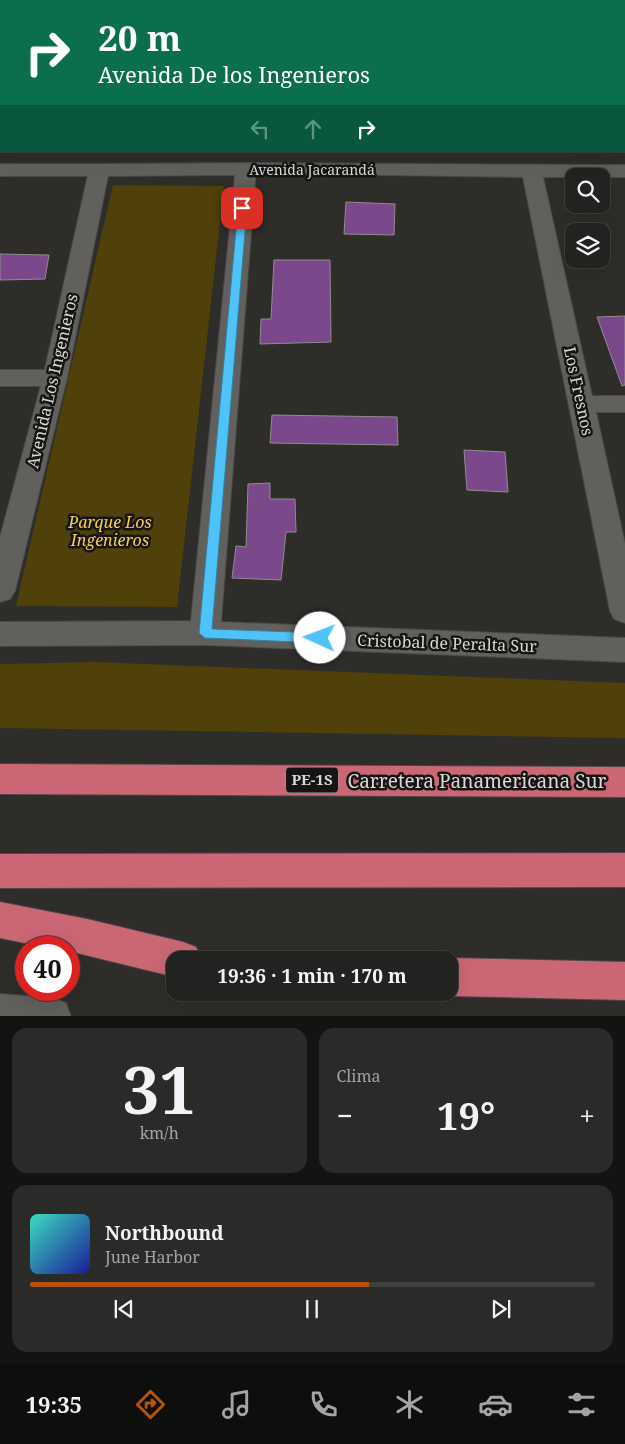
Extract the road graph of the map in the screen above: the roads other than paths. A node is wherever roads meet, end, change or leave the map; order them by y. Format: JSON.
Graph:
{"nodes":[{"id":1,"x":156,"y":160,"type":"edge"},
{"id":2,"x":200,"y":160,"type":"edge"},
{"id":3,"x":246,"y":169,"type":"junction"},
{"id":4,"x":0,"y":170,"type":"edge"},
{"id":5,"x":99,"y":170,"type":"junction"},
{"id":6,"x":532,"y":171,"type":"junction"},
{"id":7,"x":625,"y":171,"type":"edge"},
{"id":8,"x":0,"y":378,"type":"edge"},
{"id":9,"x":55,"y":378,"type":"junction"},
{"id":10,"x":582,"y":404,"type":"junction"},
{"id":11,"x":625,"y":404,"type":"edge"},
{"id":12,"x":0,"y":591,"type":"edge"},
{"id":13,"x":625,"y":611,"type":"edge"},
{"id":14,"x":205,"y":633,"type":"junction"},
{"id":15,"x":0,"y":634,"type":"edge"},
{"id":16,"x":625,"y":650,"type":"edge"},
{"id":17,"x":0,"y":779,"type":"edge"},
{"id":18,"x":625,"y":782,"type":"edge"},
{"id":19,"x":625,"y":870,"type":"edge"},
{"id":20,"x":0,"y":871,"type":"edge"},
{"id":21,"x":0,"y":920,"type":"edge"},
{"id":22,"x":166,"y":956,"type":"edge"},
{"id":23,"x":458,"y":976,"type":"edge"},
{"id":24,"x":625,"y":981,"type":"edge"},
{"id":25,"x":0,"y":1013,"type":"edge"},
{"id":26,"x":52,"y":1016,"type":"edge"}],
"edges":[{"from":1,"to":2,"type":"street","name":"Avenida Jacarandá"},
{"from":1,"to":5,"type":"street","name":"Avenida Jacarandá"},
{"from":2,"to":3,"type":"street","name":"Avenida Jacarandá"},
{"from":3,"to":6,"type":"street","name":"Avenida Jacarandá"},
{"from":3,"to":14,"type":"street"},
{"from":4,"to":5,"type":"street","name":"Avenida Jacarandá"},
{"from":5,"to":9,"type":"street","name":"Avenida Los Ingenieros"},
{"from":6,"to":7,"type":"street","name":"Avenida Jacarandá"},
{"from":6,"to":10,"type":"street","name":"Los Fresnos"},
{"from":8,"to":9,"type":"street"},
{"from":9,"to":12,"type":"street","name":"Avenida Los Ingenieros"},
{"from":10,"to":11,"type":"street"},
{"from":10,"to":13,"type":"street","name":"Los Fresnos"},
{"from":14,"to":15,"type":"street","name":"Cristobal de Peralta Sur"},
{"from":14,"to":16,"type":"street","name":"Cristobal de Peralta Sur"},
{"from":17,"to":18,"type":"highway","name":"Carretera Panamericana Sur","number":"PE-1S"},
{"from":19,"to":20,"type":"highway"},
{"from":21,"to":22,"type":"highway"},
{"from":23,"to":24,"type":"highway"},
{"from":25,"to":26,"type":"street"}]}
